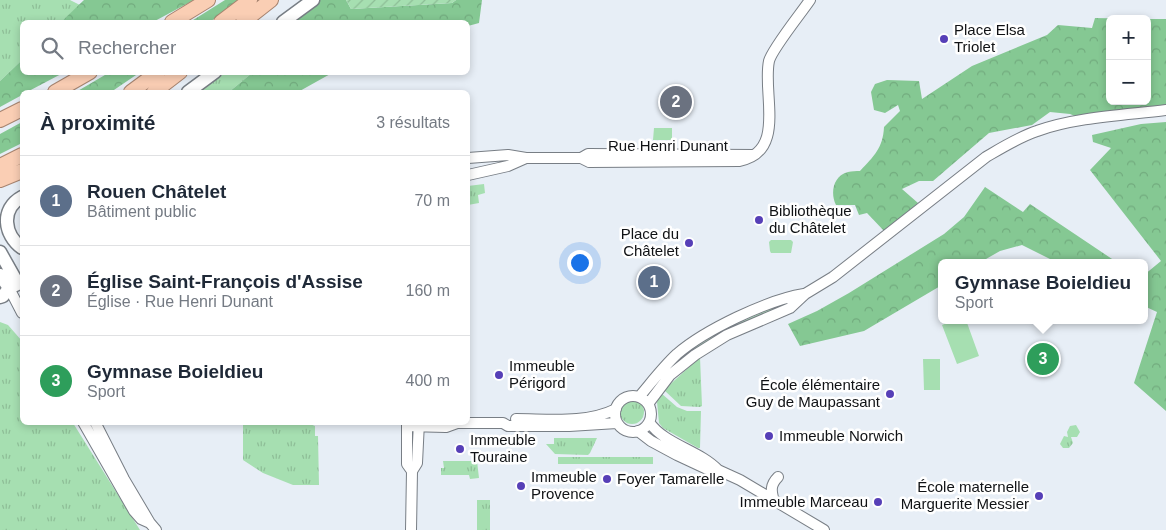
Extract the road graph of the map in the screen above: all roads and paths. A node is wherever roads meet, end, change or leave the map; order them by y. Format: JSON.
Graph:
{"nodes":[{"id":1,"x":208,"y":0,"type":"edge"},
{"id":2,"x":250,"y":0,"type":"edge"},
{"id":3,"x":271,"y":0,"type":"edge"},
{"id":4,"x":313,"y":0,"type":"edge"},
{"id":5,"x":810,"y":0,"type":"edge"},
{"id":6,"x":175,"y":20,"type":"edge"},
{"id":7,"x":225,"y":20,"type":"edge"},
{"id":8,"x":246,"y":20,"type":"edge"},
{"id":9,"x":286,"y":20,"type":"edge"},
{"id":10,"x":85,"y":75,"type":"edge"},
{"id":11,"x":154,"y":75,"type":"edge"},
{"id":12,"x":176,"y":75,"type":"edge"},
{"id":13,"x":211,"y":75,"type":"edge"},
{"id":14,"x":58,"y":90,"type":"edge"},
{"id":15,"x":134,"y":90,"type":"edge"},
{"id":16,"x":157,"y":90,"type":"edge"},
{"id":17,"x":191,"y":90,"type":"edge"},
{"id":18,"x":20,"y":110,"type":"edge"},
{"id":19,"x":1166,"y":110,"type":"edge"},
{"id":20,"x":0,"y":120,"type":"edge"},
{"id":21,"x":20,"y":156,"type":"edge"},
{"id":22,"x":470,"y":158,"type":"edge"},
{"id":23,"x":526,"y":158,"type":"junction"},
{"id":24,"x":0,"y":166,"type":"edge"},
{"id":25,"x":20,"y":172,"type":"edge"},
{"id":26,"x":470,"y":175,"type":"edge"},
{"id":27,"x":0,"y":180,"type":"edge"},
{"id":28,"x":20,"y":198,"type":"edge"},
{"id":29,"x":20,"y":246,"type":"edge"},
{"id":30,"x":0,"y":252,"type":"edge"},
{"id":31,"x":0,"y":275,"type":"edge"},
{"id":32,"x":12,"y":288,"type":"edge"},
{"id":33,"x":805,"y":294,"type":"junction"},
{"id":34,"x":20,"y":308,"type":"edge"},
{"id":35,"x":639,"y":397,"type":"junction"},
{"id":36,"x":648,"y":404,"type":"junction"},
{"id":37,"x":616,"y":409,"type":"junction"},
{"id":38,"x":649,"y":422,"type":"junction"},
{"id":39,"x":470,"y":423,"type":"edge"},
{"id":40,"x":503,"y":423,"type":"junction"},
{"id":41,"x":617,"y":423,"type":"junction"},
{"id":42,"x":86,"y":425,"type":"edge"},
{"id":43,"x":97,"y":425,"type":"edge"},
{"id":44,"x":407,"y":425,"type":"edge"},
{"id":45,"x":419,"y":425,"type":"edge"},
{"id":46,"x":452,"y":425,"type":"edge"},
{"id":47,"x":638,"y":432,"type":"junction"},
{"id":48,"x":718,"y":470,"type":"junction"},
{"id":49,"x":412,"y":471,"type":"junction"},
{"id":50,"x":778,"y":477,"type":"dead end"},
{"id":51,"x":774,"y":501,"type":"junction"},
{"id":52,"x":153,"y":526,"type":"edge"},
{"id":53,"x":411,"y":530,"type":"edge"},
{"id":54,"x":824,"y":530,"type":"edge"}],
"edges":[{"from":1,"to":6,"type":"highway"},
{"from":2,"to":7,"type":"highway"},
{"from":3,"to":8,"type":"highway"},
{"from":4,"to":9,"type":"main road"},
{"from":5,"to":23,"type":"street","name":"Rue Henri Dunant"},
{"from":10,"to":14,"type":"highway"},
{"from":11,"to":15,"type":"highway"},
{"from":12,"to":16,"type":"highway"},
{"from":13,"to":17,"type":"main road"},
{"from":18,"to":20,"type":"highway"},
{"from":19,"to":33,"type":"street"},
{"from":21,"to":24,"type":"highway"},
{"from":22,"to":23,"type":"street","name":"Rue Henri Dunant"},
{"from":23,"to":26,"type":"street"},
{"from":25,"to":27,"type":"highway"},
{"from":28,"to":29,"type":"main road"},
{"from":30,"to":32,"type":"main road"},
{"from":31,"to":32,"type":"main road"},
{"from":32,"to":34,"type":"street"},
{"from":33,"to":35,"type":"street"},
{"from":33,"to":36,"type":"street"},
{"from":35,"to":36,"type":"street"},
{"from":35,"to":37,"type":"street"},
{"from":36,"to":38,"type":"street"},
{"from":37,"to":40,"type":"street"},
{"from":37,"to":41,"type":"street"},
{"from":38,"to":47,"type":"street"},
{"from":38,"to":48,"type":"street"},
{"from":39,"to":40,"type":"street"},
{"from":40,"to":41,"type":"street"},
{"from":41,"to":47,"type":"street"},
{"from":42,"to":52,"type":"street"},
{"from":43,"to":52,"type":"street"},
{"from":44,"to":49,"type":"street"},
{"from":45,"to":46,"type":"street"},
{"from":45,"to":49,"type":"street"},
{"from":47,"to":48,"type":"street"},
{"from":48,"to":51,"type":"street"},
{"from":49,"to":53,"type":"street"},
{"from":50,"to":51,"type":"street"},
{"from":51,"to":54,"type":"street"}]}
